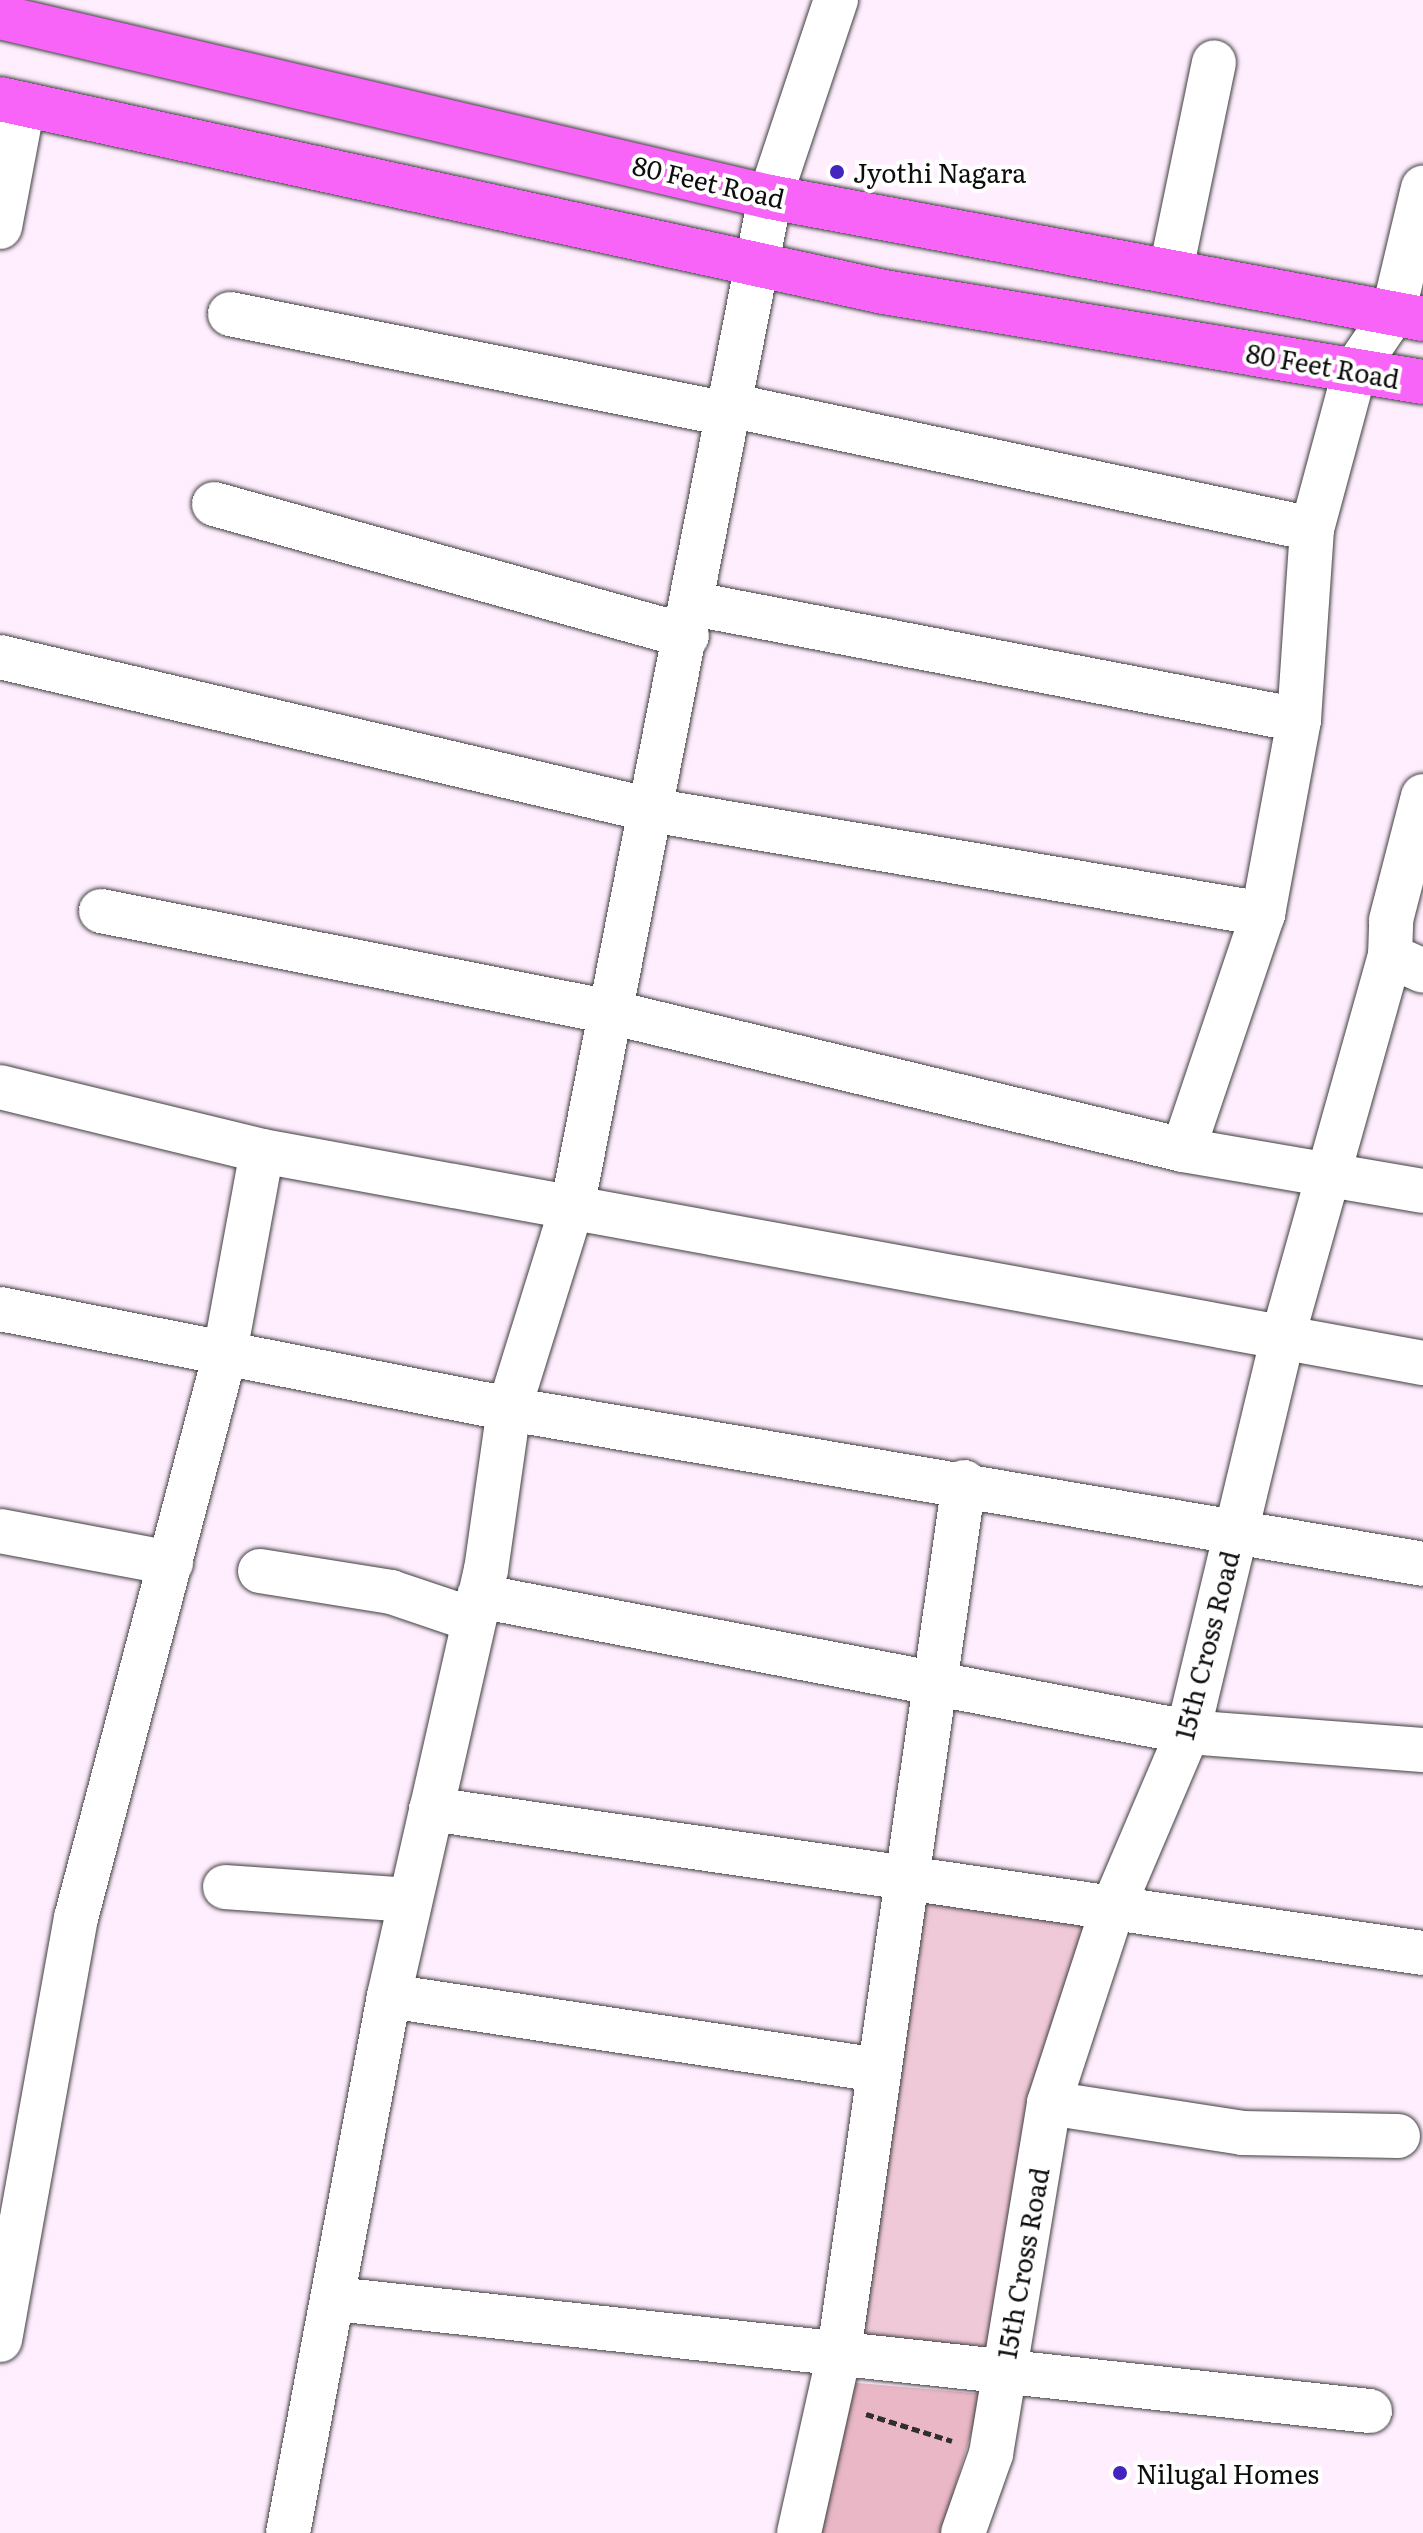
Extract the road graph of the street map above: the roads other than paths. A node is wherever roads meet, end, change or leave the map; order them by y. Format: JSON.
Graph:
{"nodes":[{"id":1,"x":836,"y":0,"type":"edge"},
{"id":2,"x":0,"y":17,"type":"edge"},
{"id":3,"x":1214,"y":62,"type":"dead end"},
{"id":4,"x":12,"y":102,"type":"edge"},
{"id":5,"x":1423,"y":188,"type":"edge"},
{"id":6,"x":770,"y":197,"type":"junction"},
{"id":7,"x":0,"y":227,"type":"edge"},
{"id":8,"x":758,"y":265,"type":"junction"},
{"id":9,"x":1171,"y":270,"type":"junction"},
{"id":10,"x":230,"y":314,"type":"dead end"},
{"id":11,"x":1408,"y":316,"type":"edge"},
{"id":12,"x":1355,"y":370,"type":"junction"},
{"id":13,"x":1423,"y":382,"type":"edge"},
{"id":14,"x":733,"y":410,"type":"junction"},
{"id":15,"x":214,"y":504,"type":"dead end"},
{"id":16,"x":1312,"y":529,"type":"junction"},
{"id":17,"x":690,"y":620,"type":"junction"},
{"id":18,"x":0,"y":657,"type":"edge"},
{"id":19,"x":1299,"y":720,"type":"junction"},
{"id":20,"x":1423,"y":796,"type":"edge"},
{"id":21,"x":651,"y":810,"type":"junction"},
{"id":22,"x":101,"y":911,"type":"dead end"},
{"id":23,"x":1263,"y":914,"type":"junction"},
{"id":24,"x":1407,"y":964,"type":"edge"},
{"id":25,"x":610,"y":1012,"type":"junction"},
{"id":26,"x":0,"y":1087,"type":"edge"},
{"id":27,"x":1183,"y":1150,"type":"junction"},
{"id":28,"x":262,"y":1151,"type":"junction"},
{"id":29,"x":1329,"y":1176,"type":"junction"},
{"id":30,"x":1423,"y":1191,"type":"edge"},
{"id":31,"x":573,"y":1203,"type":"junction"},
{"id":32,"x":0,"y":1309,"type":"edge"},
{"id":33,"x":1283,"y":1336,"type":"junction"},
{"id":34,"x":224,"y":1358,"type":"junction"},
{"id":35,"x":1423,"y":1363,"type":"edge"},
{"id":36,"x":509,"y":1409,"type":"junction"},
{"id":37,"x":964,"y":1482,"type":"junction"},
{"id":38,"x":0,"y":1531,"type":"edge"},
{"id":39,"x":1234,"y":1532,"type":"junction"},
{"id":40,"x":171,"y":1563,"type":"junction"},
{"id":41,"x":1423,"y":1564,"type":"edge"},
{"id":42,"x":260,"y":1571,"type":"dead end"},
{"id":43,"x":475,"y":1608,"type":"junction"},
{"id":44,"x":931,"y":1682,"type":"junction"},
{"id":45,"x":1188,"y":1732,"type":"junction"},
{"id":46,"x":1423,"y":1750,"type":"edge"},
{"id":47,"x":431,"y":1809,"type":"junction"},
{"id":48,"x":903,"y":1872,"type":"junction"},
{"id":49,"x":225,"y":1887,"type":"dead end"},
{"id":50,"x":410,"y":1900,"type":"junction"},
{"id":51,"x":1112,"y":1910,"type":"junction"},
{"id":52,"x":1423,"y":1953,"type":"edge"},
{"id":53,"x":389,"y":1996,"type":"junction"},
{"id":54,"x":876,"y":2070,"type":"junction"},
{"id":55,"x":1049,"y":2103,"type":"junction"},
{"id":56,"x":1398,"y":2136,"type":"dead end"},
{"id":57,"x":335,"y":2299,"type":"junction"},
{"id":58,"x":0,"y":2340,"type":"edge"},
{"id":59,"x":838,"y":2359,"type":"junction"},
{"id":60,"x":1004,"y":2368,"type":"junction"},
{"id":61,"x":1370,"y":2411,"type":"dead end"},
{"id":62,"x":288,"y":2533,"type":"edge"},
{"id":63,"x":799,"y":2533,"type":"edge"},
{"id":64,"x":963,"y":2533,"type":"edge"}],
"edges":[{"from":1,"to":6,"type":"street"},
{"from":2,"to":6,"type":"main road","name":"80 Feet Road"},
{"from":3,"to":9,"type":"street"},
{"from":4,"to":7,"type":"street"},
{"from":4,"to":8,"type":"main road","name":"80 Feet Road"},
{"from":5,"to":11,"type":"street"},
{"from":6,"to":8,"type":"street"},
{"from":6,"to":9,"type":"main road","name":"80 Feet Road"},
{"from":8,"to":12,"type":"main road","name":"80 Feet Road"},
{"from":8,"to":14,"type":"street"},
{"from":9,"to":11,"type":"main road","name":"80 Feet Road"},
{"from":10,"to":14,"type":"street"},
{"from":11,"to":12,"type":"street"},
{"from":12,"to":13,"type":"main road","name":"80 Feet Road"},
{"from":12,"to":16,"type":"street"},
{"from":14,"to":16,"type":"street"},
{"from":14,"to":17,"type":"street"},
{"from":15,"to":17,"type":"street"},
{"from":16,"to":19,"type":"street"},
{"from":17,"to":19,"type":"street"},
{"from":17,"to":21,"type":"street"},
{"from":18,"to":21,"type":"street"},
{"from":19,"to":23,"type":"street"},
{"from":20,"to":24,"type":"street","name":"15th Cross Road"},
{"from":21,"to":23,"type":"street"},
{"from":21,"to":25,"type":"street"},
{"from":22,"to":25,"type":"street"},
{"from":23,"to":27,"type":"street"},
{"from":24,"to":29,"type":"street","name":"15th Cross Road"},
{"from":25,"to":27,"type":"street"},
{"from":25,"to":31,"type":"street"},
{"from":26,"to":28,"type":"street"},
{"from":27,"to":29,"type":"street"},
{"from":28,"to":31,"type":"street"},
{"from":28,"to":34,"type":"street"},
{"from":29,"to":30,"type":"street"},
{"from":29,"to":33,"type":"street","name":"15th Cross Road"},
{"from":31,"to":33,"type":"street"},
{"from":31,"to":36,"type":"street"},
{"from":32,"to":34,"type":"street"},
{"from":33,"to":35,"type":"street"},
{"from":33,"to":39,"type":"street","name":"15th Cross Road"},
{"from":34,"to":36,"type":"street"},
{"from":34,"to":40,"type":"street"},
{"from":36,"to":37,"type":"street"},
{"from":36,"to":43,"type":"street"},
{"from":37,"to":39,"type":"street"},
{"from":37,"to":44,"type":"street"},
{"from":38,"to":40,"type":"street"},
{"from":39,"to":41,"type":"street"},
{"from":39,"to":45,"type":"street","name":"15th Cross Road"},
{"from":40,"to":58,"type":"street"},
{"from":42,"to":43,"type":"street"},
{"from":43,"to":44,"type":"street"},
{"from":43,"to":47,"type":"street"},
{"from":44,"to":45,"type":"street"},
{"from":44,"to":48,"type":"street"},
{"from":45,"to":46,"type":"street"},
{"from":45,"to":51,"type":"street","name":"15th Cross Road"},
{"from":47,"to":48,"type":"street"},
{"from":47,"to":50,"type":"street"},
{"from":48,"to":51,"type":"street"},
{"from":48,"to":54,"type":"street"},
{"from":49,"to":50,"type":"street"},
{"from":50,"to":53,"type":"street"},
{"from":51,"to":52,"type":"street"},
{"from":51,"to":55,"type":"street","name":"15th Cross Road"},
{"from":53,"to":54,"type":"street"},
{"from":53,"to":57,"type":"street"},
{"from":54,"to":59,"type":"street"},
{"from":55,"to":56,"type":"street"},
{"from":55,"to":60,"type":"street","name":"15th Cross Road"},
{"from":57,"to":59,"type":"street"},
{"from":57,"to":62,"type":"street"},
{"from":59,"to":60,"type":"street"},
{"from":59,"to":63,"type":"street"},
{"from":60,"to":61,"type":"street"},
{"from":60,"to":64,"type":"street","name":"15th Cross Road"}]}
